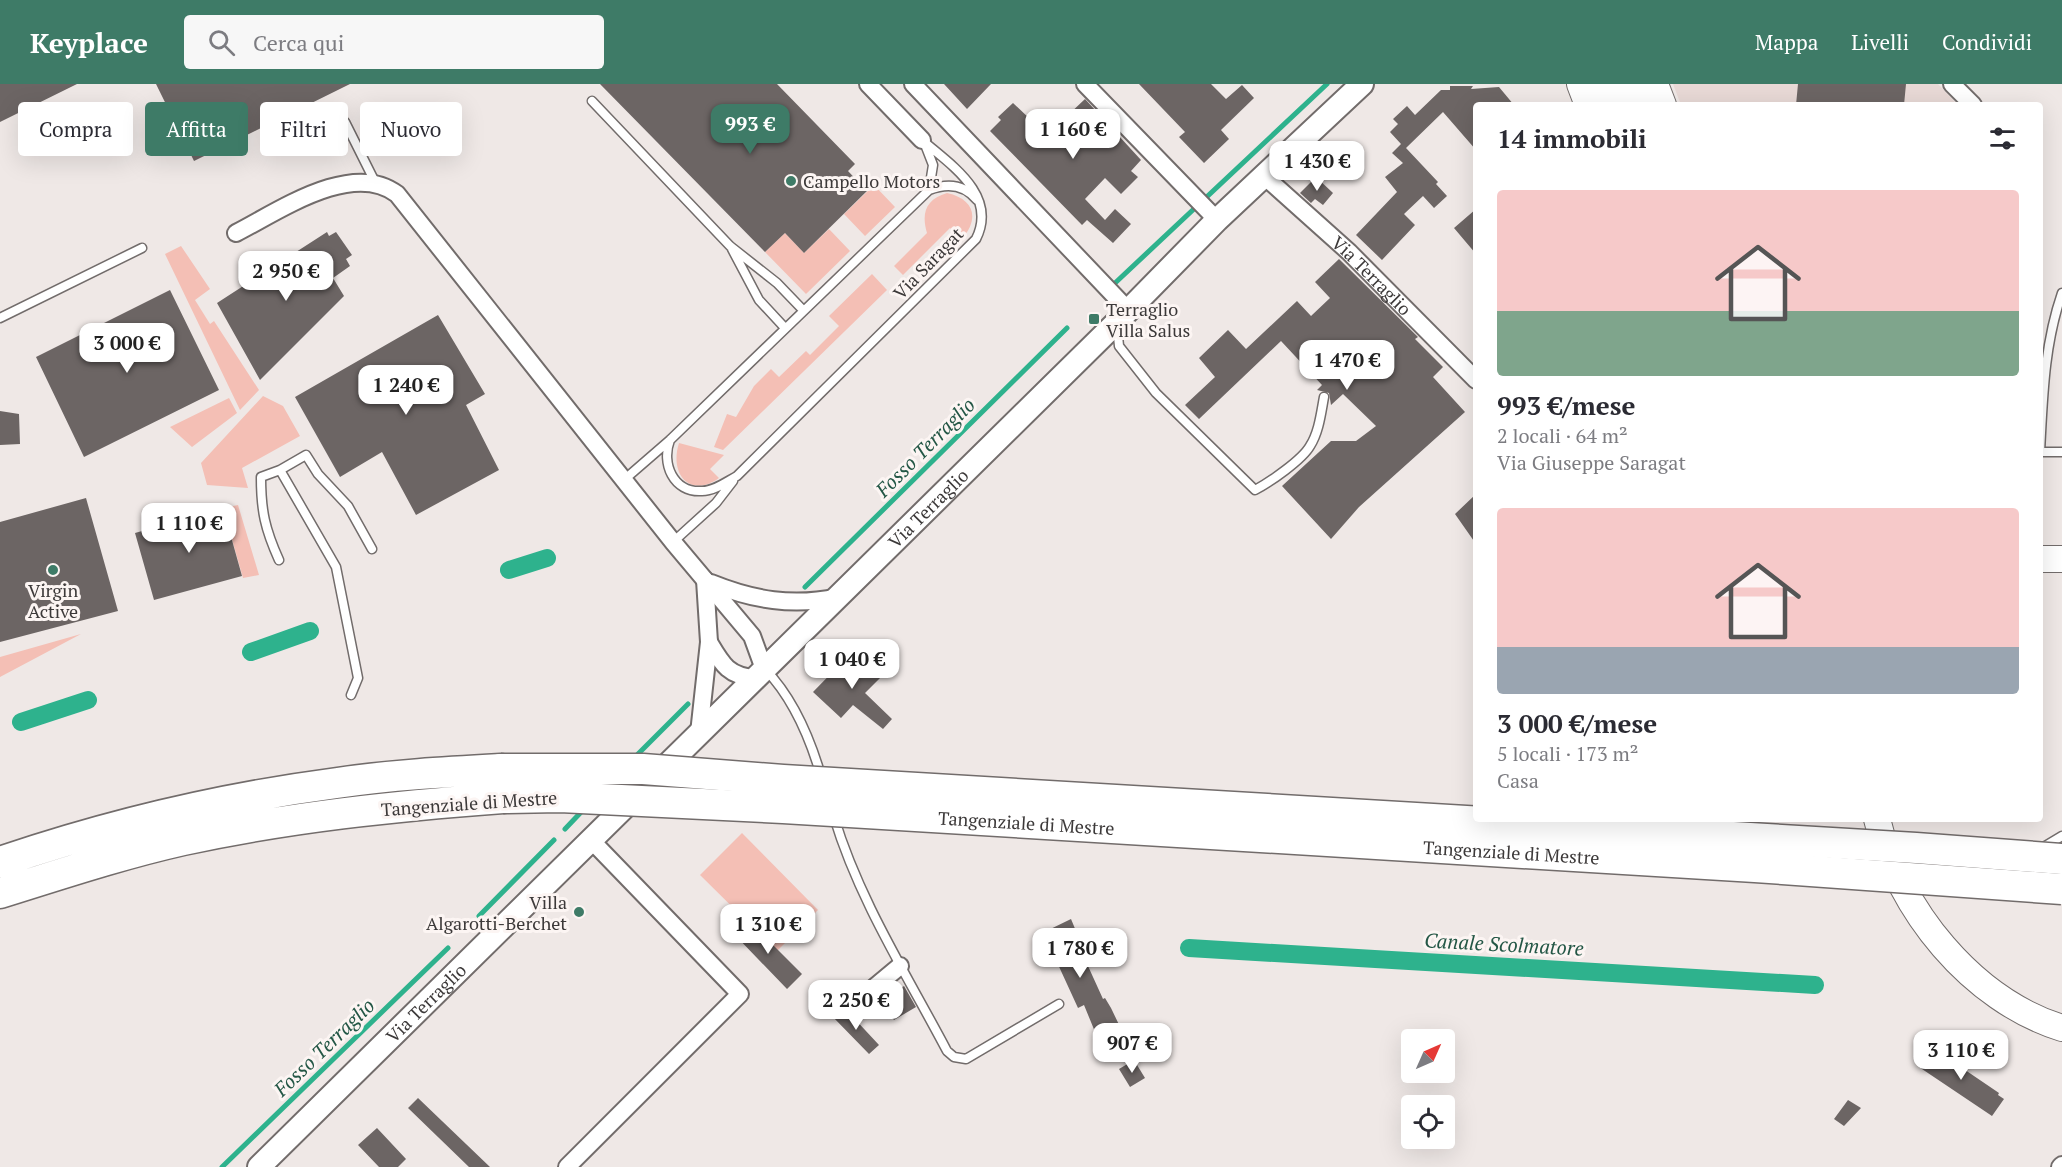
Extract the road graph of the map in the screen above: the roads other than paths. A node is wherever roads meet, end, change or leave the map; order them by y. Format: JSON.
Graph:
{"nodes":[{"id":1,"x":868,"y":84,"type":"edge"},
{"id":2,"x":913,"y":84,"type":"edge"},
{"id":3,"x":1084,"y":84,"type":"edge"},
{"id":4,"x":1580,"y":84,"type":"edge"},
{"id":5,"x":1607,"y":84,"type":"edge"},
{"id":6,"x":1632,"y":84,"type":"edge"},
{"id":7,"x":1655,"y":84,"type":"edge"},
{"id":8,"x":1952,"y":84,"type":"edge"},
{"id":9,"x":1357,"y":85,"type":"edge"},
{"id":10,"x":592,"y":101,"type":"dead end"},
{"id":11,"x":1587,"y":102,"type":"edge"},
{"id":12,"x":1613,"y":102,"type":"edge"},
{"id":13,"x":1640,"y":102,"type":"edge"},
{"id":14,"x":1662,"y":102,"type":"edge"},
{"id":15,"x":1970,"y":102,"type":"edge"},
{"id":16,"x":348,"y":128,"type":"edge"},
{"id":17,"x":922,"y":140,"type":"junction"},
{"id":18,"x":1263,"y":175,"type":"junction"},
{"id":19,"x":375,"y":182,"type":"junction"},
{"id":20,"x":928,"y":190,"type":"junction"},
{"id":21,"x":980,"y":204,"type":"junction"},
{"id":22,"x":1213,"y":216,"type":"junction"},
{"id":23,"x":236,"y":233,"type":"dead end"},
{"id":24,"x":730,"y":246,"type":"junction"},
{"id":25,"x":142,"y":248,"type":"dead end"},
{"id":26,"x":2062,"y":293,"type":"edge"},
{"id":27,"x":803,"y":310,"type":"junction"},
{"id":28,"x":1122,"y":316,"type":"junction"},
{"id":29,"x":0,"y":318,"type":"edge"},
{"id":30,"x":785,"y":328,"type":"junction"},
{"id":31,"x":1473,"y":377,"type":"edge"},
{"id":32,"x":2043,"y":388,"type":"edge"},
{"id":33,"x":1324,"y":397,"type":"dead end"},
{"id":34,"x":670,"y":440,"type":"junction"},
{"id":35,"x":2043,"y":452,"type":"edge"},
{"id":36,"x":2062,"y":452,"type":"edge"},
{"id":37,"x":280,"y":470,"type":"junction"},
{"id":38,"x":737,"y":476,"type":"junction"},
{"id":39,"x":625,"y":479,"type":"junction"},
{"id":40,"x":673,"y":542,"type":"junction"},
{"id":41,"x":372,"y":549,"type":"dead end"},
{"id":42,"x":2043,"y":559,"type":"edge"},
{"id":43,"x":2062,"y":559,"type":"edge"},
{"id":44,"x":279,"y":561,"type":"dead end"},
{"id":45,"x":705,"y":580,"type":"junction"},
{"id":46,"x":838,"y":597,"type":"junction"},
{"id":47,"x":710,"y":642,"type":"junction"},
{"id":48,"x":759,"y":674,"type":"junction"},
{"id":49,"x":351,"y":695,"type":"dead end"},
{"id":50,"x":699,"y":733,"type":"junction"},
{"id":51,"x":502,"y":783,"type":"junction"},
{"id":52,"x":1473,"y":821,"type":"edge"},
{"id":53,"x":1483,"y":822,"type":"edge"},
{"id":54,"x":1878,"y":822,"type":"edge"},
{"id":55,"x":139,"y":836,"type":"junction"},
{"id":56,"x":2062,"y":836,"type":"edge"},
{"id":57,"x":591,"y":840,"type":"junction"},
{"id":58,"x":0,"y":843,"type":"edge"},
{"id":59,"x":2030,"y":857,"type":"junction"},
{"id":60,"x":2062,"y":860,"type":"edge"},
{"id":61,"x":0,"y":862,"type":"edge"},
{"id":62,"x":2062,"y":889,"type":"edge"},
{"id":63,"x":0,"y":893,"type":"edge"},
{"id":64,"x":0,"y":910,"type":"edge"},
{"id":65,"x":900,"y":966,"type":"junction"},
{"id":66,"x":1059,"y":1004,"type":"dead end"},
{"id":67,"x":852,"y":1006,"type":"dead end"},
{"id":68,"x":2062,"y":1028,"type":"edge"},
{"id":69,"x":260,"y":1167,"type":"edge"},
{"id":70,"x":567,"y":1167,"type":"edge"}],
"edges":[{"from":1,"to":17,"type":"street"},
{"from":2,"to":28,"type":"street"},
{"from":3,"to":22,"type":"street"},
{"from":4,"to":11,"type":"main road"},
{"from":5,"to":12,"type":"main road"},
{"from":6,"to":13,"type":"main road"},
{"from":7,"to":14,"type":"main road"},
{"from":8,"to":15,"type":"street"},
{"from":9,"to":18,"type":"main road","name":"Via Terraglio"},
{"from":10,"to":24,"type":"lane"},
{"from":16,"to":19,"type":"lane"},
{"from":17,"to":20,"type":"lane"},
{"from":17,"to":21,"type":"lane"},
{"from":18,"to":22,"type":"main road","name":"Via Terraglio"},
{"from":18,"to":31,"type":"street","name":"Via Terraglio"},
{"from":19,"to":23,"type":"street"},
{"from":19,"to":39,"type":"street"},
{"from":20,"to":21,"type":"lane"},
{"from":20,"to":27,"type":"lane"},
{"from":21,"to":38,"type":"lane","name":"Via Saragat"},
{"from":22,"to":28,"type":"main road","name":"Via Terraglio"},
{"from":24,"to":27,"type":"lane"},
{"from":24,"to":30,"type":"lane"},
{"from":25,"to":29,"type":"lane"},
{"from":26,"to":32,"type":"lane"},
{"from":27,"to":30,"type":"lane"},
{"from":28,"to":33,"type":"lane"},
{"from":28,"to":46,"type":"main road","name":"Via Terraglio"},
{"from":30,"to":34,"type":"lane"},
{"from":34,"to":38,"type":"lane","name":"Via Saragat"},
{"from":34,"to":39,"type":"lane"},
{"from":35,"to":36,"type":"lane"},
{"from":37,"to":41,"type":"lane"},
{"from":37,"to":44,"type":"lane"},
{"from":37,"to":49,"type":"lane"},
{"from":38,"to":40,"type":"lane"},
{"from":39,"to":40,"type":"street"},
{"from":40,"to":45,"type":"street"},
{"from":42,"to":43,"type":"main road"},
{"from":45,"to":46,"type":"street"},
{"from":45,"to":47,"type":"street"},
{"from":45,"to":48,"type":"street"},
{"from":46,"to":48,"type":"main road","name":"Via Terraglio"},
{"from":47,"to":48,"type":"street"},
{"from":47,"to":50,"type":"street"},
{"from":48,"to":50,"type":"main road","name":"Via Terraglio"},
{"from":48,"to":65,"type":"lane"},
{"from":50,"to":57,"type":"main road","name":"Via Terraglio"},
{"from":51,"to":52,"type":"highway","name":"Tangenziale di Mestre","bridge":true},
{"from":51,"to":55,"type":"highway","name":"Tangenziale di Mestre"},
{"from":51,"to":62,"type":"highway","name":"Tangenziale di Mestre","bridge":true},
{"from":53,"to":59,"type":"highway","name":"Tangenziale di Mestre","bridge":true},
{"from":54,"to":68,"type":"main road"},
{"from":55,"to":58,"type":"highway"},
{"from":55,"to":61,"type":"highway","name":"Tangenziale di Mestre"},
{"from":55,"to":63,"type":"highway","name":"Tangenziale di Mestre"},
{"from":55,"to":64,"type":"highway"},
{"from":56,"to":59,"type":"lane"},
{"from":57,"to":69,"type":"main road","name":"Via Terraglio"},
{"from":57,"to":70,"type":"street"},
{"from":59,"to":60,"type":"highway","name":"Tangenziale di Mestre","bridge":true},
{"from":65,"to":66,"type":"lane"},
{"from":65,"to":67,"type":"street"}]}
